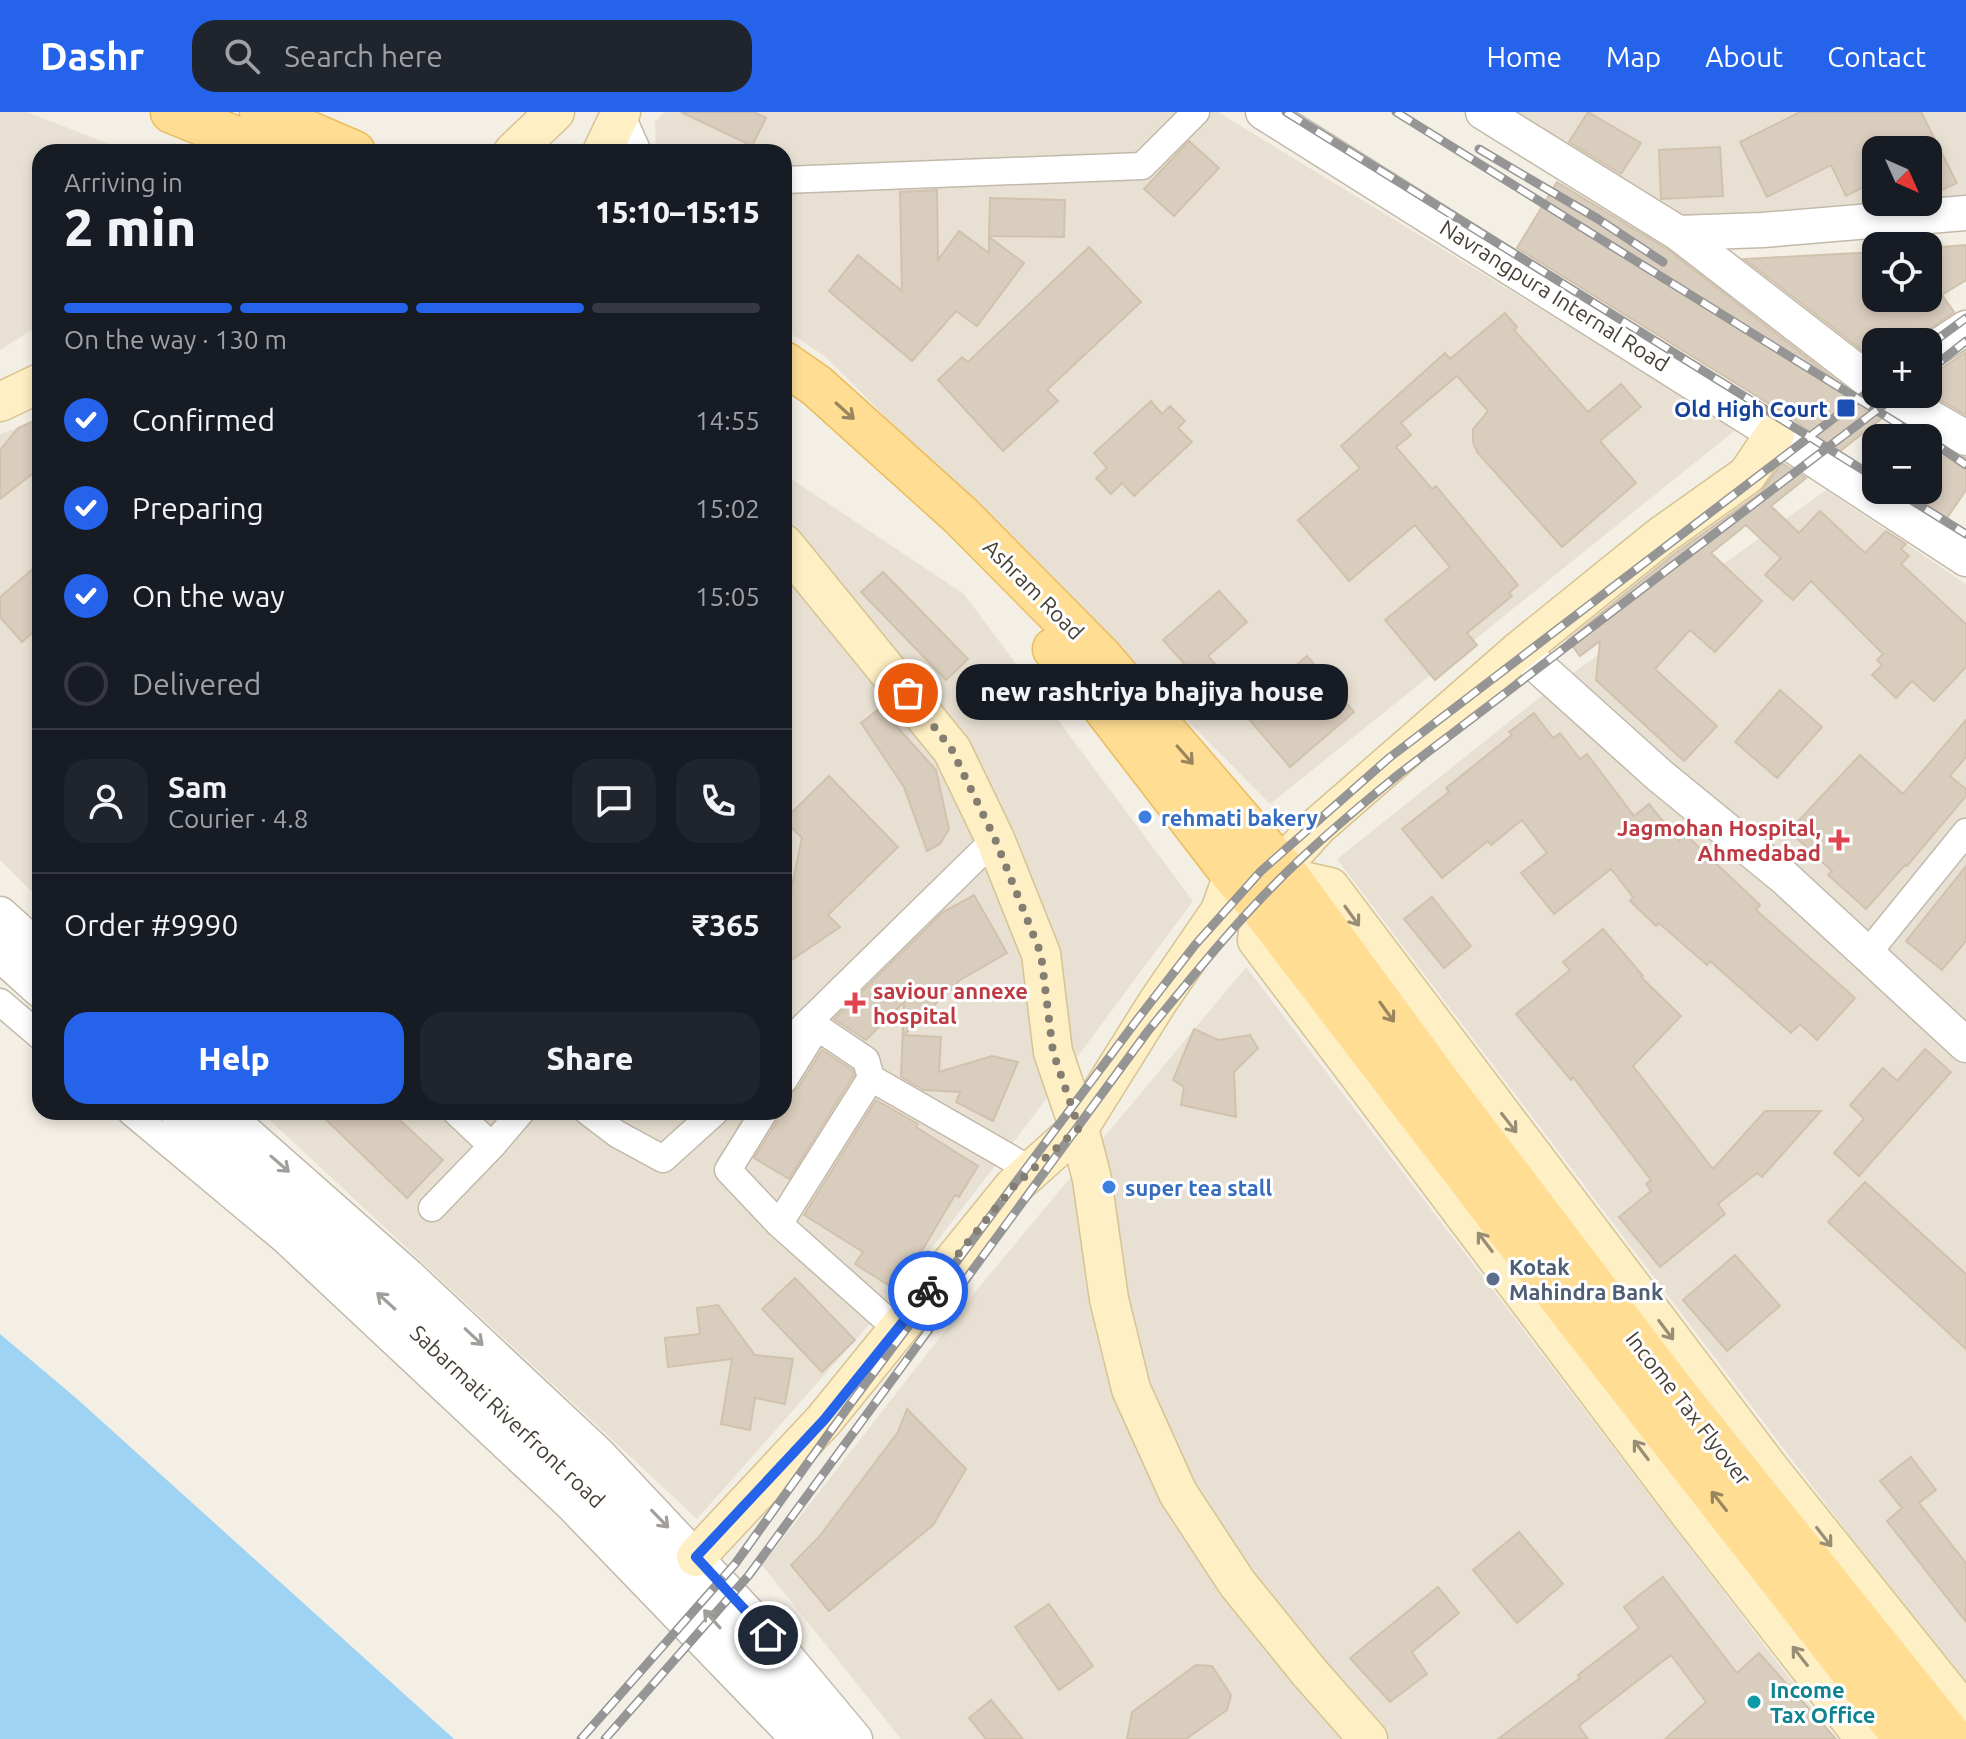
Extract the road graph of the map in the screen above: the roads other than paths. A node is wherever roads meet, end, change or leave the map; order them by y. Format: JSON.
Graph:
{"nodes":[{"id":1,"x":172,"y":112,"type":"edge"},
{"id":2,"x":261,"y":112,"type":"edge"},
{"id":3,"x":555,"y":112,"type":"edge"},
{"id":4,"x":620,"y":112,"type":"edge"},
{"id":5,"x":1196,"y":112,"type":"edge"},
{"id":6,"x":1263,"y":112,"type":"edge"},
{"id":7,"x":1483,"y":112,"type":"edge"},
{"id":8,"x":251,"y":144,"type":"edge"},
{"id":9,"x":335,"y":144,"type":"edge"},
{"id":10,"x":521,"y":144,"type":"edge"},
{"id":11,"x":606,"y":144,"type":"edge"},
{"id":12,"x":634,"y":144,"type":"edge"},
{"id":13,"x":792,"y":180,"type":"edge"},
{"id":14,"x":1966,"y":213,"type":"edge"},
{"id":15,"x":1678,"y":233,"type":"junction"},
{"id":16,"x":1966,"y":328,"type":"edge"},
{"id":17,"x":1942,"y":344,"type":"edge"},
{"id":18,"x":792,"y":369,"type":"edge"},
{"id":19,"x":1862,"y":375,"type":"edge"},
{"id":20,"x":32,"y":387,"type":"edge"},
{"id":21,"x":0,"y":402,"type":"edge"},
{"id":22,"x":792,"y":402,"type":"edge"},
{"id":23,"x":1914,"y":408,"type":"edge"},
{"id":24,"x":1775,"y":434,"type":"junction"},
{"id":25,"x":1966,"y":438,"type":"edge"},
{"id":26,"x":792,"y":554,"type":"edge"},
{"id":27,"x":1966,"y":559,"type":"edge"},
{"id":28,"x":1520,"y":650,"type":"junction"},
{"id":29,"x":1966,"y":832,"type":"edge"},
{"id":30,"x":995,"y":839,"type":"junction"},
{"id":31,"x":1233,"y":875,"type":"junction"},
{"id":32,"x":1277,"y":884,"type":"junction"},
{"id":33,"x":0,"y":914,"type":"edge"},
{"id":34,"x":1310,"y":938,"type":"junction"},
{"id":35,"x":32,"y":943,"type":"edge"},
{"id":36,"x":0,"y":954,"type":"edge"},
{"id":37,"x":1867,"y":954,"type":"junction"},
{"id":38,"x":32,"y":983,"type":"edge"},
{"id":39,"x":0,"y":1002,"type":"edge"},
{"id":40,"x":32,"y":1029,"type":"edge"},
{"id":41,"x":792,"y":1038,"type":"edge"},
{"id":42,"x":1966,"y":1045,"type":"edge"},
{"id":43,"x":792,"y":1067,"type":"edge"},
{"id":44,"x":871,"y":1078,"type":"junction"},
{"id":45,"x":141,"y":1120,"type":"edge"},
{"id":46,"x":186,"y":1120,"type":"edge"},
{"id":47,"x":231,"y":1120,"type":"edge"},
{"id":48,"x":464,"y":1120,"type":"edge"},
{"id":49,"x":514,"y":1120,"type":"edge"},
{"id":50,"x":599,"y":1120,"type":"edge"},
{"id":51,"x":706,"y":1120,"type":"edge"},
{"id":52,"x":759,"y":1120,"type":"edge"},
{"id":53,"x":1079,"y":1128,"type":"junction"},
{"id":54,"x":492,"y":1146,"type":"junction"},
{"id":55,"x":1031,"y":1170,"type":"junction"},
{"id":56,"x":432,"y":1208,"type":"dead end"},
{"id":57,"x":779,"y":1224,"type":"junction"},
{"id":58,"x":897,"y":1329,"type":"junction"},
{"id":59,"x":696,"y":1557,"type":"junction"},
{"id":60,"x":1966,"y":1714,"type":"edge"},
{"id":61,"x":806,"y":1739,"type":"edge"},
{"id":62,"x":822,"y":1739,"type":"edge"},
{"id":63,"x":855,"y":1739,"type":"edge"},
{"id":64,"x":1368,"y":1739,"type":"edge"},
{"id":65,"x":1865,"y":1739,"type":"edge"},
{"id":66,"x":1905,"y":1739,"type":"edge"},
{"id":67,"x":1953,"y":1739,"type":"edge"}],
"edges":[{"from":1,"to":8,"type":"main road"},
{"from":2,"to":9,"type":"main road"},
{"from":3,"to":10,"type":"main road"},
{"from":4,"to":11,"type":"main road"},
{"from":4,"to":12,"type":"street"},
{"from":5,"to":13,"type":"street"},
{"from":6,"to":24,"type":"street","name":"Navrangpura Internal Road"},
{"from":7,"to":15,"type":"street"},
{"from":14,"to":15,"type":"street"},
{"from":15,"to":19,"type":"street"},
{"from":16,"to":17,"type":"street"},
{"from":18,"to":32,"type":"main road","name":"Ashram Road","one_way":true},
{"from":20,"to":21,"type":"main road"},
{"from":22,"to":31,"type":"main road","name":"Ashram Road"},
{"from":23,"to":25,"type":"street"},
{"from":24,"to":27,"type":"street","name":"Navrangpura Internal Road"},
{"from":24,"to":28,"type":"main road"},
{"from":26,"to":30,"type":"main road"},
{"from":28,"to":32,"type":"main road"},
{"from":28,"to":37,"type":"street"},
{"from":29,"to":37,"type":"street"},
{"from":30,"to":41,"type":"street"},
{"from":30,"to":53,"type":"main road"},
{"from":31,"to":32,"type":"main road","name":"Ashram Road"},
{"from":31,"to":53,"type":"main road"},
{"from":32,"to":34,"type":"main road","name":"Income Tax Flyover"},
{"from":32,"to":60,"type":"main road","one_way":true},
{"from":65,"to":32,"type":"main road","one_way":true},
{"from":33,"to":35,"type":"street"},
{"from":66,"to":34,"type":"main road","name":"Income Tax Flyover","one_way":true},
{"from":34,"to":67,"type":"main road","name":"Income Tax Flyover","one_way":true},
{"from":36,"to":38,"type":"street"},
{"from":37,"to":42,"type":"street"},
{"from":39,"to":40,"type":"street"},
{"from":43,"to":44,"type":"street"},
{"from":44,"to":55,"type":"street"},
{"from":44,"to":57,"type":"street"},
{"from":45,"to":61,"type":"street"},
{"from":62,"to":46,"type":"street","name":"Sabarmati Riverfront road","one_way":true},
{"from":47,"to":59,"type":"street","name":"Sabarmati Riverfront road","one_way":true},
{"from":48,"to":54,"type":"street"},
{"from":49,"to":54,"type":"street"},
{"from":50,"to":51,"type":"street"},
{"from":52,"to":57,"type":"street"},
{"from":53,"to":55,"type":"main road"},
{"from":53,"to":64,"type":"main road"},
{"from":54,"to":56,"type":"street"},
{"from":55,"to":58,"type":"main road"},
{"from":57,"to":58,"type":"street"},
{"from":58,"to":59,"type":"main road"},
{"from":59,"to":63,"type":"street","name":"Sabarmati Riverfront road"}]}
